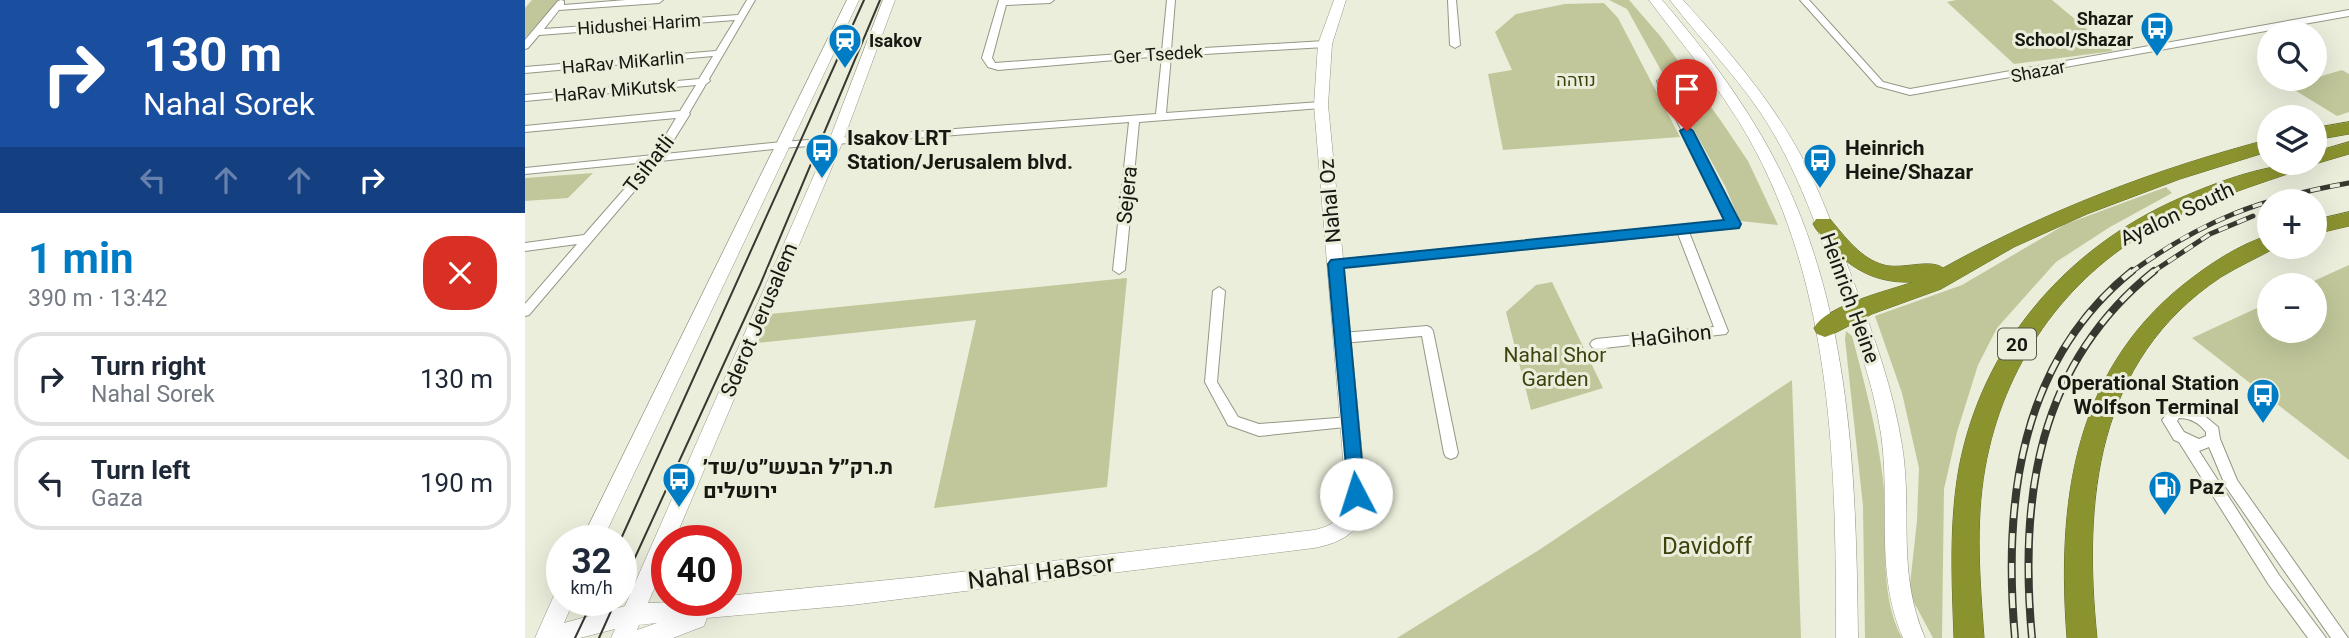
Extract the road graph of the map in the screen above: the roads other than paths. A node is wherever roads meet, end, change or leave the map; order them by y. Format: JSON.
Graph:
{"nodes":[{"id":1,"x":568,"y":0,"type":"edge"},
{"id":2,"x":659,"y":0,"type":"edge"},
{"id":3,"x":751,"y":0,"type":"edge"},
{"id":4,"x":853,"y":0,"type":"edge"},
{"id":5,"x":889,"y":0,"type":"edge"},
{"id":6,"x":1050,"y":0,"type":"edge"},
{"id":7,"x":1171,"y":0,"type":"edge"},
{"id":8,"x":1340,"y":0,"type":"edge"},
{"id":9,"x":1452,"y":0,"type":"edge"},
{"id":10,"x":1655,"y":0,"type":"edge"},
{"id":11,"x":1676,"y":0,"type":"edge"},
{"id":12,"x":1804,"y":0,"type":"edge"},
{"id":13,"x":1002,"y":2,"type":"edge"},
{"id":14,"x":557,"y":8,"type":"junction"},
{"id":15,"x":2349,"y":13,"type":"edge"},
{"id":16,"x":741,"y":17,"type":"junction"},
{"id":17,"x":537,"y":32,"type":"junction"},
{"id":18,"x":1325,"y":44,"type":"junction"},
{"id":19,"x":1455,"y":45,"type":"dead end"},
{"id":20,"x":525,"y":46,"type":"edge"},
{"id":21,"x":720,"y":53,"type":"junction"},
{"id":22,"x":1166,"y":53,"type":"junction"},
{"id":23,"x":525,"y":70,"type":"edge"},
{"id":24,"x":705,"y":81,"type":"junction"},
{"id":25,"x":1662,"y":81,"type":"dead end"},
{"id":26,"x":525,"y":98,"type":"edge"},
{"id":27,"x":1321,"y":105,"type":"junction"},
{"id":28,"x":685,"y":114,"type":"junction"},
{"id":29,"x":1161,"y":117,"type":"junction"},
{"id":30,"x":1134,"y":119,"type":"junction"},
{"id":31,"x":525,"y":128,"type":"edge"},
{"id":32,"x":2349,"y":128,"type":"edge"},
{"id":33,"x":2327,"y":132,"type":"edge"},
{"id":34,"x":836,"y":141,"type":"junction"},
{"id":35,"x":782,"y":145,"type":"junction"},
{"id":36,"x":2349,"y":148,"type":"edge"},
{"id":37,"x":2257,"y":149,"type":"edge"},
{"id":38,"x":2327,"y":154,"type":"edge"},
{"id":39,"x":657,"y":159,"type":"junction"},
{"id":40,"x":525,"y":171,"type":"edge"},
{"id":41,"x":2267,"y":175,"type":"edge"},
{"id":42,"x":2349,"y":219,"type":"edge"},
{"id":43,"x":1823,"y":224,"type":"junction"},
{"id":44,"x":2327,"y":225,"type":"edge"},
{"id":45,"x":1682,"y":230,"type":"junction"},
{"id":46,"x":587,"y":239,"type":"junction"},
{"id":47,"x":525,"y":247,"type":"edge"},
{"id":48,"x":2257,"y":248,"type":"edge"},
{"id":49,"x":1980,"y":256,"type":"junction"},
{"id":50,"x":1336,"y":264,"type":"junction"},
{"id":51,"x":1119,"y":270,"type":"dead end"},
{"id":52,"x":1219,"y":290,"type":"dead end"},
{"id":53,"x":1856,"y":310,"type":"junction"},
{"id":54,"x":525,"y":312,"type":"edge"},
{"id":55,"x":1825,"y":328,"type":"junction"},
{"id":56,"x":1342,"y":338,"type":"junction"},
{"id":57,"x":1596,"y":344,"type":"dead end"},
{"id":58,"x":1350,"y":422,"type":"junction"},
{"id":59,"x":2213,"y":439,"type":"junction"},
{"id":60,"x":2185,"y":440,"type":"junction"},
{"id":61,"x":1451,"y":453,"type":"dead end"},
{"id":62,"x":599,"y":525,"type":"edge"},
{"id":63,"x":1348,"y":527,"type":"joint"},
{"id":64,"x":637,"y":604,"type":"edge"},
{"id":65,"x":742,"y":607,"type":"edge"},
{"id":66,"x":556,"y":616,"type":"edge"},
{"id":67,"x":632,"y":616,"type":"joint"},
{"id":68,"x":705,"y":616,"type":"edge"},
{"id":69,"x":546,"y":638,"type":"edge"},
{"id":70,"x":556,"y":638,"type":"edge"},
{"id":71,"x":622,"y":638,"type":"edge"},
{"id":72,"x":644,"y":638,"type":"edge"},
{"id":73,"x":1847,"y":638,"type":"edge"},
{"id":74,"x":1914,"y":638,"type":"edge"},
{"id":75,"x":1969,"y":638,"type":"edge"},
{"id":76,"x":2082,"y":638,"type":"edge"},
{"id":77,"x":2318,"y":638,"type":"edge"},
{"id":78,"x":2340,"y":638,"type":"edge"}],
"edges":[{"from":1,"to":14,"type":"street"},
{"from":2,"to":14,"type":"street"},
{"from":3,"to":16,"type":"street","name":"Tsihatli"},
{"from":4,"to":35,"type":"street"},
{"from":5,"to":34,"type":"street","name":"Sderot Jerusalem"},
{"from":6,"to":13,"type":"street"},
{"from":7,"to":22,"type":"street"},
{"from":8,"to":18,"type":"street","name":"Nahal Oz"},
{"from":9,"to":19,"type":"street"},
{"from":10,"to":55,"type":"street","name":"Heinrich Heine"},
{"from":11,"to":43,"type":"street","name":"Heinrich Heine"},
{"from":12,"to":15,"type":"street","name":"Shazar"},
{"from":13,"to":22,"type":"street","name":"Ger Tsedek"},
{"from":14,"to":17,"type":"street"},
{"from":16,"to":17,"type":"street","name":"Hidushei Harim"},
{"from":16,"to":21,"type":"street","name":"Tsihatli"},
{"from":17,"to":20,"type":"street"},
{"from":18,"to":22,"type":"street","name":"Ger Tsedek"},
{"from":18,"to":27,"type":"street","name":"Nahal Oz"},
{"from":21,"to":23,"type":"street","name":"HaRav MiKarlin"},
{"from":21,"to":24,"type":"street","name":"Tsihatli"},
{"from":22,"to":29,"type":"street"},
{"from":24,"to":26,"type":"street","name":"HaRav MiKutsk"},
{"from":24,"to":28,"type":"street","name":"Tsihatli"},
{"from":25,"to":45,"type":"street"},
{"from":27,"to":29,"type":"street"},
{"from":27,"to":50,"type":"street","name":"Nahal Oz"},
{"from":28,"to":31,"type":"street"},
{"from":28,"to":39,"type":"street","name":"Tsihatli"},
{"from":29,"to":30,"type":"street"},
{"from":30,"to":34,"type":"street"},
{"from":30,"to":51,"type":"street","name":"Sejera"},
{"from":32,"to":33,"type":"highway"},
{"from":34,"to":35,"type":"street"},
{"from":34,"to":64,"type":"street","name":"Sderot Jerusalem"},
{"from":35,"to":39,"type":"street"},
{"from":35,"to":62,"type":"street"},
{"from":36,"to":38,"type":"highway"},
{"from":37,"to":49,"type":"highway"},
{"from":39,"to":40,"type":"street"},
{"from":39,"to":46,"type":"street","name":"Tsihatli"},
{"from":41,"to":75,"type":"highway","name":"Ayalon South","number":"20"},
{"from":42,"to":44,"type":"highway"},
{"from":43,"to":49,"type":"highway"},
{"from":43,"to":53,"type":"street","name":"Heinrich Heine"},
{"from":45,"to":50,"type":"street"},
{"from":45,"to":57,"type":"street","name":"HaGihon"},
{"from":46,"to":47,"type":"street"},
{"from":46,"to":54,"type":"street","name":"Tsihatli"},
{"from":48,"to":76,"type":"highway"},
{"from":49,"to":53,"type":"highway"},
{"from":50,"to":56,"type":"street","name":"Nahal Oz"},
{"from":52,"to":58,"type":"street"},
{"from":53,"to":55,"type":"highway"},
{"from":53,"to":74,"type":"street","name":"Heinrich Heine"},
{"from":55,"to":73,"type":"street","name":"Heinrich Heine"},
{"from":56,"to":58,"type":"street","name":"Nahal Oz"},
{"from":56,"to":61,"type":"street"},
{"from":58,"to":63,"type":"street","name":"Nahal Oz"},
{"from":59,"to":60,"type":"street"},
{"from":59,"to":60,"type":"street"},
{"from":59,"to":78,"type":"street"},
{"from":60,"to":77,"type":"street"},
{"from":63,"to":65,"type":"street","name":"Nahal HaBsor"},
{"from":66,"to":69,"type":"street"},
{"from":67,"to":70,"type":"street","name":"Nahal HaBsor"},
{"from":67,"to":71,"type":"street","name":"Sderot Jerusalem"},
{"from":68,"to":72,"type":"street","name":"Nahal HaBsor"}]}
